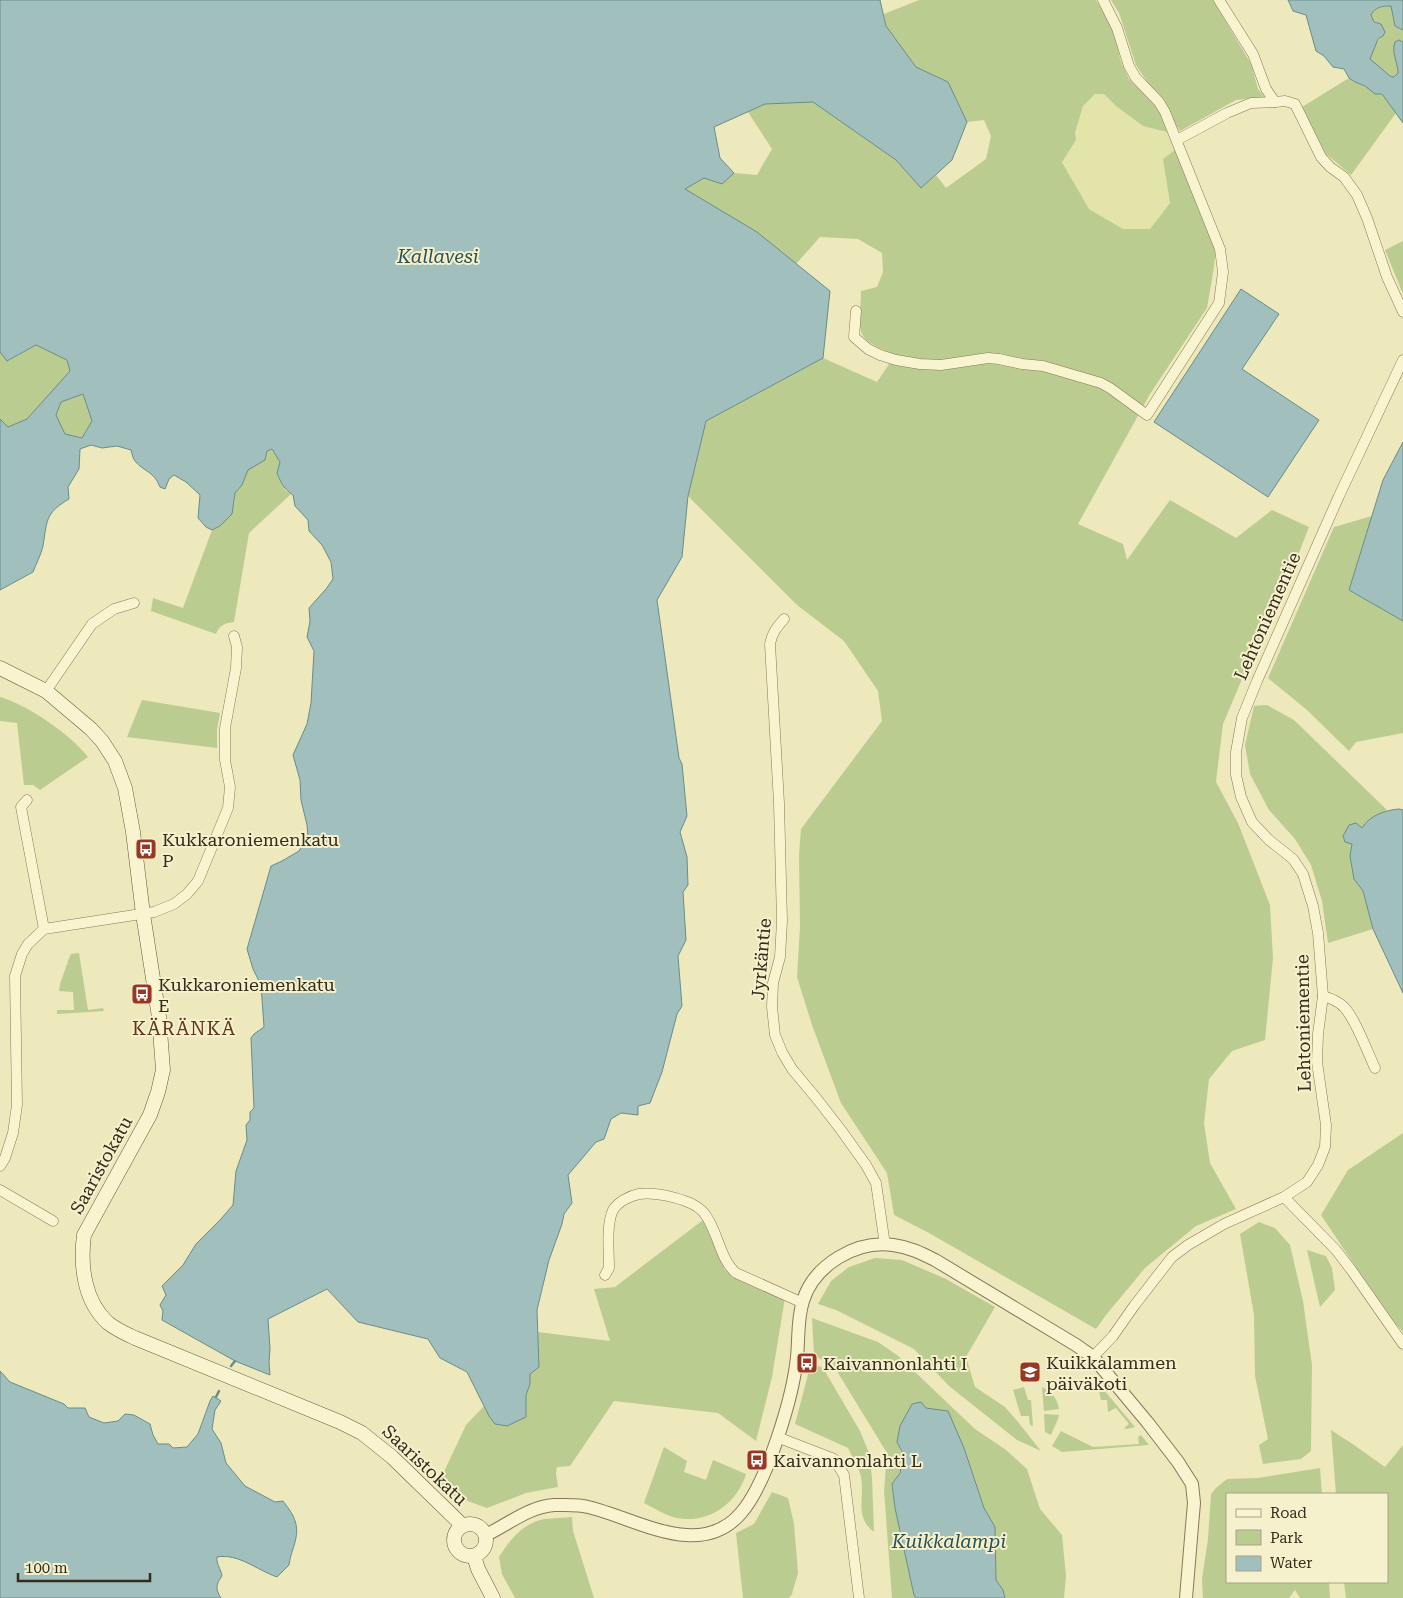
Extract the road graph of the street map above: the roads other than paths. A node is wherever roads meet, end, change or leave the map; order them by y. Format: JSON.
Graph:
{"nodes":[{"id":1,"x":1103,"y":0,"type":"edge"},
{"id":2,"x":1219,"y":0,"type":"edge"},
{"id":3,"x":1275,"y":102,"type":"junction"},
{"id":4,"x":1177,"y":140,"type":"junction"},
{"id":5,"x":856,"y":311,"type":"dead end"},
{"id":6,"x":1403,"y":312,"type":"edge"},
{"id":7,"x":1403,"y":360,"type":"edge"},
{"id":8,"x":134,"y":603,"type":"dead end"},
{"id":9,"x":784,"y":618,"type":"dead end"},
{"id":10,"x":234,"y":636,"type":"dead end"},
{"id":11,"x":2,"y":668,"type":"edge"},
{"id":12,"x":46,"y":691,"type":"junction"},
{"id":13,"x":27,"y":800,"type":"dead end"},
{"id":14,"x":143,"y":914,"type":"junction"},
{"id":15,"x":44,"y":929,"type":"junction"},
{"id":16,"x":1322,"y":996,"type":"junction"},
{"id":17,"x":1375,"y":1068,"type":"dead end"},
{"id":18,"x":0,"y":1166,"type":"edge"},
{"id":19,"x":0,"y":1190,"type":"edge"},
{"id":20,"x":1284,"y":1197,"type":"junction"},
{"id":21,"x":53,"y":1221,"type":"dead end"},
{"id":22,"x":885,"y":1245,"type":"junction"},
{"id":23,"x":604,"y":1274,"type":"dead end"},
{"id":24,"x":802,"y":1302,"type":"junction"},
{"id":25,"x":1403,"y":1344,"type":"edge"},
{"id":26,"x":1093,"y":1357,"type":"junction"},
{"id":27,"x":777,"y":1437,"type":"junction"},
{"id":28,"x":462,"y":1526,"type":"junction"},
{"id":29,"x":486,"y":1535,"type":"junction"},
{"id":30,"x":474,"y":1556,"type":"junction"},
{"id":31,"x":493,"y":1598,"type":"edge"},
{"id":32,"x":859,"y":1598,"type":"edge"},
{"id":33,"x":1186,"y":1598,"type":"edge"}],
"edges":[{"from":1,"to":4,"type":"street"},
{"from":2,"to":3,"type":"street"},
{"from":3,"to":4,"type":"street"},
{"from":3,"to":6,"type":"street"},
{"from":4,"to":5,"type":"street"},
{"from":7,"to":16,"type":"street","name":"Lehtoniementie"},
{"from":8,"to":12,"type":"street"},
{"from":9,"to":22,"type":"street","name":"Jyrkäntie"},
{"from":10,"to":14,"type":"street"},
{"from":11,"to":12,"type":"main road","name":"Saaristokatu"},
{"from":12,"to":14,"type":"main road","name":"Saaristokatu"},
{"from":13,"to":15,"type":"street"},
{"from":14,"to":15,"type":"street"},
{"from":14,"to":28,"type":"main road","name":"Saaristokatu"},
{"from":15,"to":18,"type":"street"},
{"from":16,"to":17,"type":"street"},
{"from":16,"to":20,"type":"street","name":"Lehtoniementie"},
{"from":19,"to":21,"type":"street"},
{"from":20,"to":25,"type":"street"},
{"from":20,"to":26,"type":"street","name":"Lehtoniementie"},
{"from":22,"to":24,"type":"street"},
{"from":22,"to":26,"type":"street"},
{"from":23,"to":24,"type":"street"},
{"from":24,"to":27,"type":"street"},
{"from":26,"to":33,"type":"street"},
{"from":27,"to":29,"type":"street"},
{"from":27,"to":32,"type":"street"},
{"from":28,"to":29,"type":"main road"},
{"from":28,"to":30,"type":"main road"},
{"from":29,"to":30,"type":"main road"},
{"from":30,"to":31,"type":"main road"}]}
